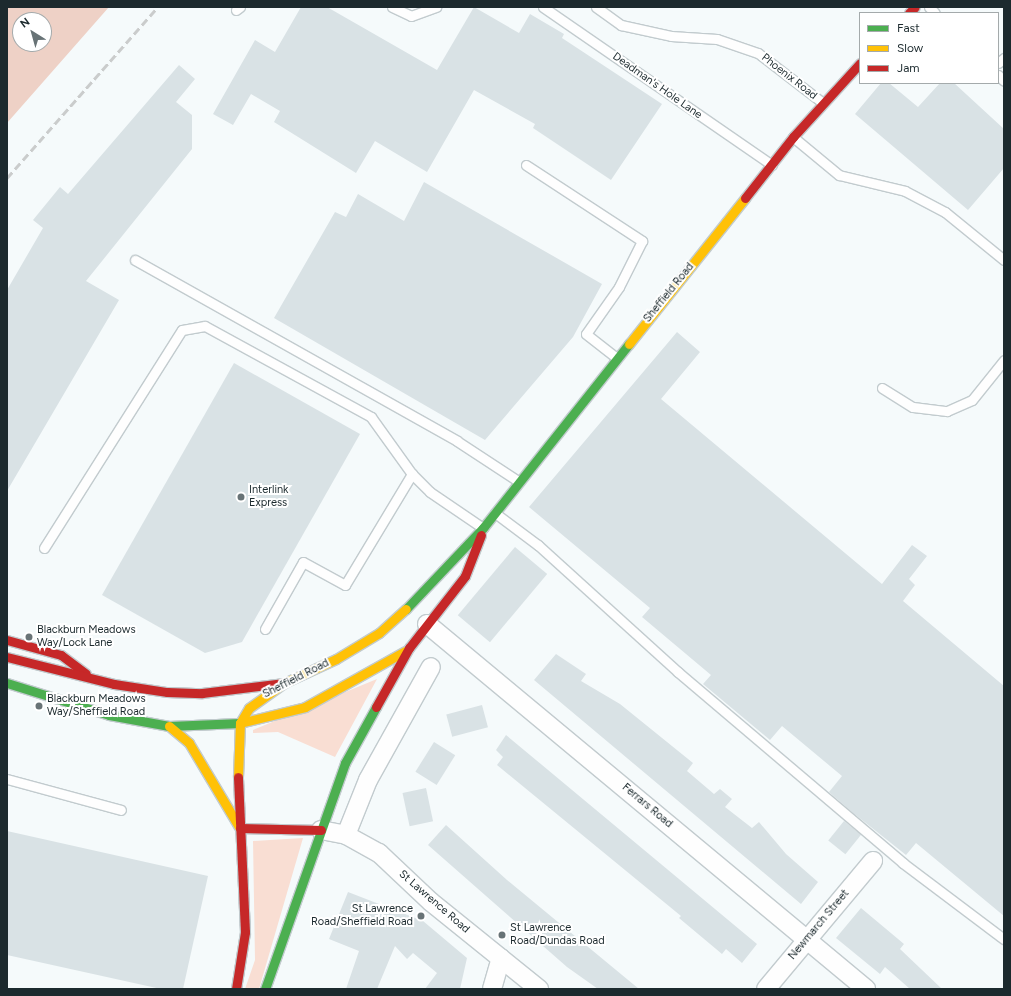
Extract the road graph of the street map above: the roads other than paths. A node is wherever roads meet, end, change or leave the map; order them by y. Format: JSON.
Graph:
{"nodes":[{"id":1,"x":392,"y":7,"type":"edge"},
{"id":2,"x":436,"y":7,"type":"edge"},
{"id":3,"x":543,"y":7,"type":"edge"},
{"id":4,"x":596,"y":7,"type":"edge"},
{"id":5,"x":859,"y":64,"type":"edge"},
{"id":6,"x":823,"y":103,"type":"junction"},
{"id":7,"x":793,"y":137,"type":"junction"},
{"id":8,"x":526,"y":165,"type":"dead end"},
{"id":9,"x":772,"y":165,"type":"junction"},
{"id":10,"x":135,"y":260,"type":"dead end"},
{"id":11,"x":1004,"y":260,"type":"edge"},
{"id":12,"x":617,"y":358,"type":"junction"},
{"id":13,"x":1004,"y":360,"type":"edge"},
{"id":14,"x":882,"y":388,"type":"dead end"},
{"id":15,"x":412,"y":474,"type":"junction"},
{"id":16,"x":518,"y":481,"type":"junction"},
{"id":17,"x":495,"y":512,"type":"junction"},
{"id":18,"x":483,"y":528,"type":"junction"},
{"id":19,"x":44,"y":548,"type":"dead end"},
{"id":20,"x":418,"y":621,"type":"junction"},
{"id":21,"x":265,"y":629,"type":"dead end"},
{"id":22,"x":379,"y":633,"type":"junction"},
{"id":23,"x":7,"y":640,"type":"edge"},
{"id":24,"x":409,"y":648,"type":"junction"},
{"id":25,"x":7,"y":657,"type":"edge"},
{"id":26,"x":431,"y":667,"type":"dead end"},
{"id":27,"x":94,"y":679,"type":"junction"},
{"id":28,"x":284,"y":683,"type":"junction"},
{"id":29,"x":7,"y":684,"type":"edge"},
{"id":30,"x":240,"y":723,"type":"junction"},
{"id":31,"x":169,"y":726,"type":"junction"},
{"id":32,"x":7,"y":779,"type":"edge"},
{"id":33,"x":121,"y":810,"type":"dead end"},
{"id":34,"x":240,"y":828,"type":"junction"},
{"id":35,"x":321,"y":830,"type":"junction"},
{"id":36,"x":346,"y":835,"type":"junction"},
{"id":37,"x":873,"y":862,"type":"dead end"},
{"id":38,"x":1004,"y":939,"type":"edge"},
{"id":39,"x":805,"y":940,"type":"junction"},
{"id":40,"x":501,"y":958,"type":"junction"},
{"id":41,"x":236,"y":989,"type":"edge"},
{"id":42,"x":265,"y":989,"type":"edge"},
{"id":43,"x":492,"y":989,"type":"edge"},
{"id":44,"x":539,"y":989,"type":"edge"},
{"id":45,"x":766,"y":989,"type":"edge"},
{"id":46,"x":866,"y":989,"type":"edge"}],
"edges":[{"from":1,"to":2,"type":"lane"},
{"from":3,"to":9,"type":"lane","name":"Deadman's Hole Lane"},
{"from":4,"to":6,"type":"lane","name":"Phoenix Road"},
{"from":5,"to":6,"type":"main road","name":"Sheffield Road"},
{"from":6,"to":7,"type":"main road","name":"Sheffield Road"},
{"from":7,"to":9,"type":"main road","name":"Sheffield Road"},
{"from":7,"to":11,"type":"lane"},
{"from":8,"to":12,"type":"lane"},
{"from":9,"to":12,"type":"main road","name":"Sheffield Road"},
{"from":10,"to":16,"type":"lane"},
{"from":12,"to":16,"type":"main road","name":"Sheffield Road"},
{"from":13,"to":14,"type":"lane"},
{"from":15,"to":18,"type":"lane"},
{"from":15,"to":19,"type":"lane"},
{"from":15,"to":21,"type":"lane"},
{"from":16,"to":17,"type":"main road","name":"Sheffield Road"},
{"from":17,"to":18,"type":"main road","name":"Sheffield Road"},
{"from":17,"to":38,"type":"lane"},
{"from":18,"to":20,"type":"main road","name":"Sheffield Road"},
{"from":18,"to":22,"type":"main road","name":"Sheffield Road"},
{"from":20,"to":22,"type":"main road"},
{"from":20,"to":24,"type":"main road","name":"Sheffield Road"},
{"from":20,"to":39,"type":"street","name":"Ferrars Road"},
{"from":22,"to":28,"type":"main road","name":"Sheffield Road"},
{"from":23,"to":27,"type":"main road"},
{"from":24,"to":30,"type":"main road"},
{"from":24,"to":35,"type":"main road","name":"Sheffield Road"},
{"from":25,"to":27,"type":"main road"},
{"from":26,"to":36,"type":"street"},
{"from":27,"to":28,"type":"main road"},
{"from":28,"to":30,"type":"main road","name":"Sheffield Road"},
{"from":29,"to":31,"type":"main road"},
{"from":30,"to":31,"type":"main road"},
{"from":30,"to":34,"type":"main road"},
{"from":31,"to":34,"type":"main road"},
{"from":32,"to":33,"type":"lane"},
{"from":34,"to":35,"type":"main road"},
{"from":34,"to":41,"type":"main road"},
{"from":35,"to":36,"type":"street","name":"St Lawrence Road"},
{"from":35,"to":42,"type":"main road","name":"Sheffield Road"},
{"from":36,"to":40,"type":"street","name":"St Lawrence Road"},
{"from":37,"to":39,"type":"street","name":"Newmarch Street"},
{"from":39,"to":45,"type":"street","name":"Newmarch Street"},
{"from":39,"to":46,"type":"street","name":"Ferrars Road"},
{"from":40,"to":43,"type":"street"},
{"from":40,"to":44,"type":"street","name":"St Lawrence Road"}]}
